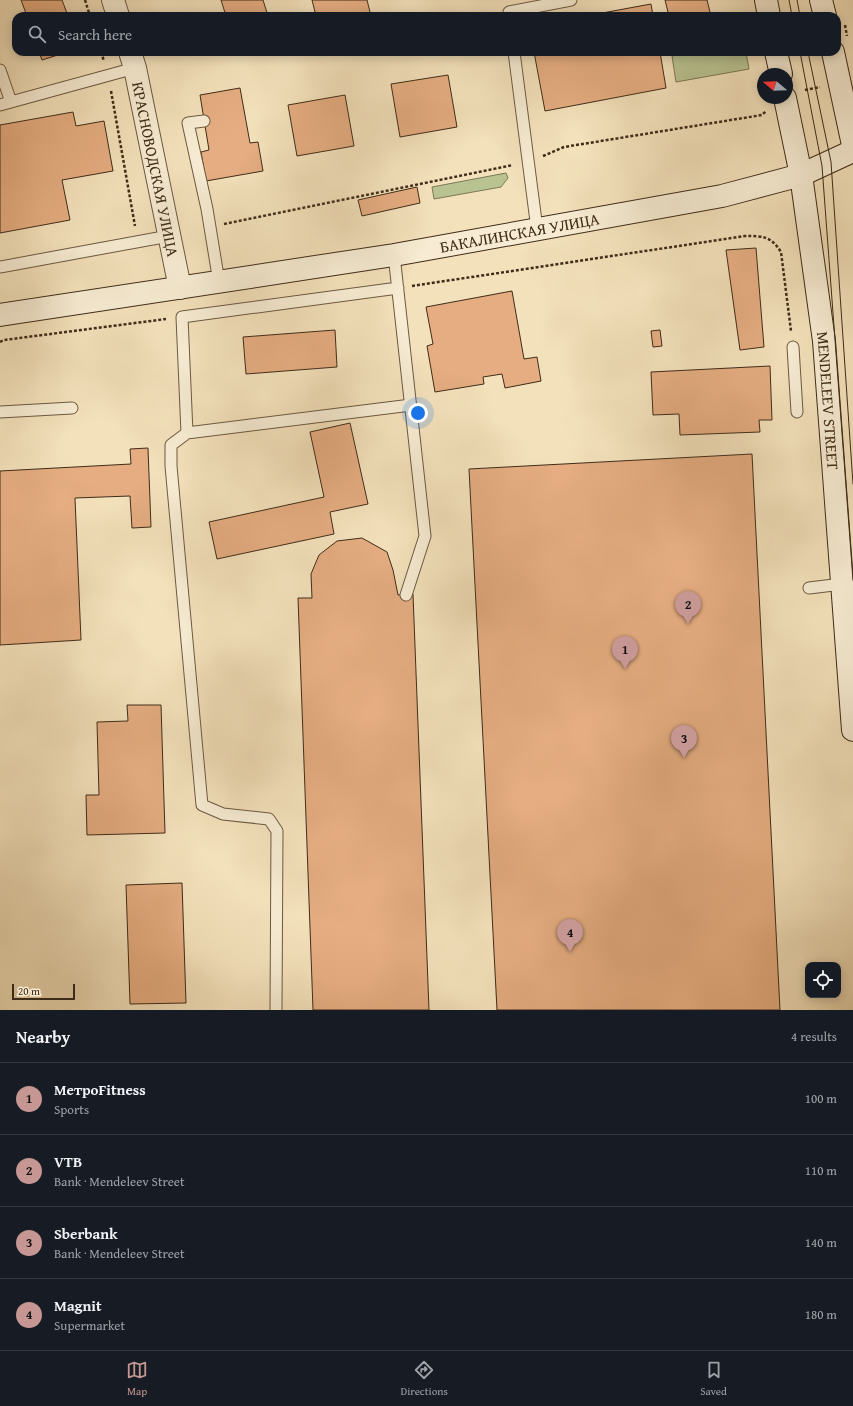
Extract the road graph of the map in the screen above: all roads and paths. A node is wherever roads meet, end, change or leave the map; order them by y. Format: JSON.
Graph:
{"nodes":[{"id":1,"x":85,"y":0,"type":"edge"},
{"id":2,"x":113,"y":0,"type":"edge"},
{"id":3,"x":571,"y":0,"type":"edge"},
{"id":4,"x":766,"y":0,"type":"edge"},
{"id":5,"x":821,"y":0,"type":"edge"},
{"id":6,"x":89,"y":12,"type":"edge"},
{"id":7,"x":117,"y":12,"type":"edge"},
{"id":8,"x":509,"y":12,"type":"edge"},
{"id":9,"x":768,"y":12,"type":"edge"},
{"id":10,"x":829,"y":12,"type":"edge"},
{"id":11,"x":841,"y":53,"type":"edge"},
{"id":12,"x":515,"y":56,"type":"edge"},
{"id":13,"x":777,"y":56,"type":"edge"},
{"id":14,"x":133,"y":60,"type":"edge"},
{"id":15,"x":780,"y":68,"type":"edge"},
{"id":16,"x":0,"y":70,"type":"edge"},
{"id":17,"x":108,"y":76,"type":"junction"},
{"id":18,"x":5,"y":103,"type":"edge"},
{"id":19,"x":786,"y":104,"type":"edge"},
{"id":20,"x":767,"y":110,"type":"dead end"},
{"id":21,"x":204,"y":121,"type":"dead end"},
{"id":22,"x":853,"y":145,"type":"edge"},
{"id":23,"x":853,"y":151,"type":"edge"},
{"id":24,"x":528,"y":162,"type":"junction"},
{"id":25,"x":801,"y":175,"type":"junction"},
{"id":26,"x":209,"y":227,"type":"junction"},
{"id":27,"x":537,"y":230,"type":"junction"},
{"id":28,"x":169,"y":236,"type":"junction"},
{"id":29,"x":138,"y":242,"type":"junction"},
{"id":30,"x":394,"y":255,"type":"junction"},
{"id":31,"x":0,"y":267,"type":"edge"},
{"id":32,"x":218,"y":282,"type":"junction"},
{"id":33,"x":180,"y":288,"type":"junction"},
{"id":34,"x":398,"y":288,"type":"junction"},
{"id":35,"x":0,"y":315,"type":"edge"},
{"id":36,"x":182,"y":317,"type":"junction"},
{"id":37,"x":0,"y":342,"type":"edge"},
{"id":38,"x":793,"y":347,"type":"joint"},
{"id":39,"x":411,"y":405,"type":"junction"},
{"id":40,"x":72,"y":408,"type":"dead end"},
{"id":41,"x":0,"y":412,"type":"edge"},
{"id":42,"x":797,"y":412,"type":"dead end"},
{"id":43,"x":187,"y":434,"type":"junction"},
{"id":44,"x":842,"y":584,"type":"junction"},
{"id":45,"x":809,"y":588,"type":"dead end"},
{"id":46,"x":406,"y":594,"type":"dead end"},
{"id":47,"x":853,"y":730,"type":"edge"},
{"id":48,"x":276,"y":1010,"type":"edge"}],
"edges":[{"from":1,"to":6,"type":"path"},
{"from":2,"to":7,"type":"main road"},
{"from":3,"to":8,"type":"lane"},
{"from":4,"to":9,"type":"main road"},
{"from":5,"to":10,"type":"main road"},
{"from":11,"to":22,"type":"main road"},
{"from":12,"to":24,"type":"lane"},
{"from":13,"to":15,"type":"main road"},
{"from":14,"to":17,"type":"lane"},
{"from":14,"to":28,"type":"main road","name":"КРАСНОВОДСКАЯ УЛИЦА"},
{"from":16,"to":18,"type":"lane"},
{"from":17,"to":18,"type":"lane"},
{"from":17,"to":29,"type":"path"},
{"from":19,"to":25,"type":"main road","name":"MENDELEEV STREET"},
{"from":20,"to":24,"type":"path"},
{"from":21,"to":26,"type":"lane"},
{"from":23,"to":25,"type":"main road","name":"БАКАЛИНСКАЯ УЛИЦА"},
{"from":24,"to":26,"type":"path"},
{"from":24,"to":27,"type":"lane"},
{"from":25,"to":27,"type":"main road","name":"БАКАЛИНСКАЯ УЛИЦА"},
{"from":25,"to":44,"type":"main road","name":"MENDELEEV STREET"},
{"from":26,"to":32,"type":"lane"},
{"from":27,"to":30,"type":"main road","name":"БАКАЛИНСКАЯ УЛИЦА"},
{"from":28,"to":29,"type":"lane"},
{"from":28,"to":33,"type":"main road","name":"КРАСНОВОДСКАЯ УЛИЦА"},
{"from":29,"to":31,"type":"lane"},
{"from":30,"to":32,"type":"main road","name":"БАКАЛИНСКАЯ УЛИЦА"},
{"from":30,"to":34,"type":"lane"},
{"from":32,"to":33,"type":"main road","name":"БАКАЛИНСКАЯ УЛИЦА"},
{"from":33,"to":35,"type":"main road","name":"БАКАЛИНСКАЯ УЛИЦА"},
{"from":34,"to":36,"type":"lane"},
{"from":34,"to":38,"type":"path"},
{"from":34,"to":39,"type":"lane"},
{"from":36,"to":37,"type":"path"},
{"from":36,"to":43,"type":"lane"},
{"from":38,"to":42,"type":"lane"},
{"from":39,"to":43,"type":"lane"},
{"from":39,"to":46,"type":"lane"},
{"from":40,"to":41,"type":"lane"},
{"from":43,"to":48,"type":"lane"},
{"from":44,"to":45,"type":"lane"},
{"from":44,"to":47,"type":"main road","name":"MENDELEEV STREET"}]}
